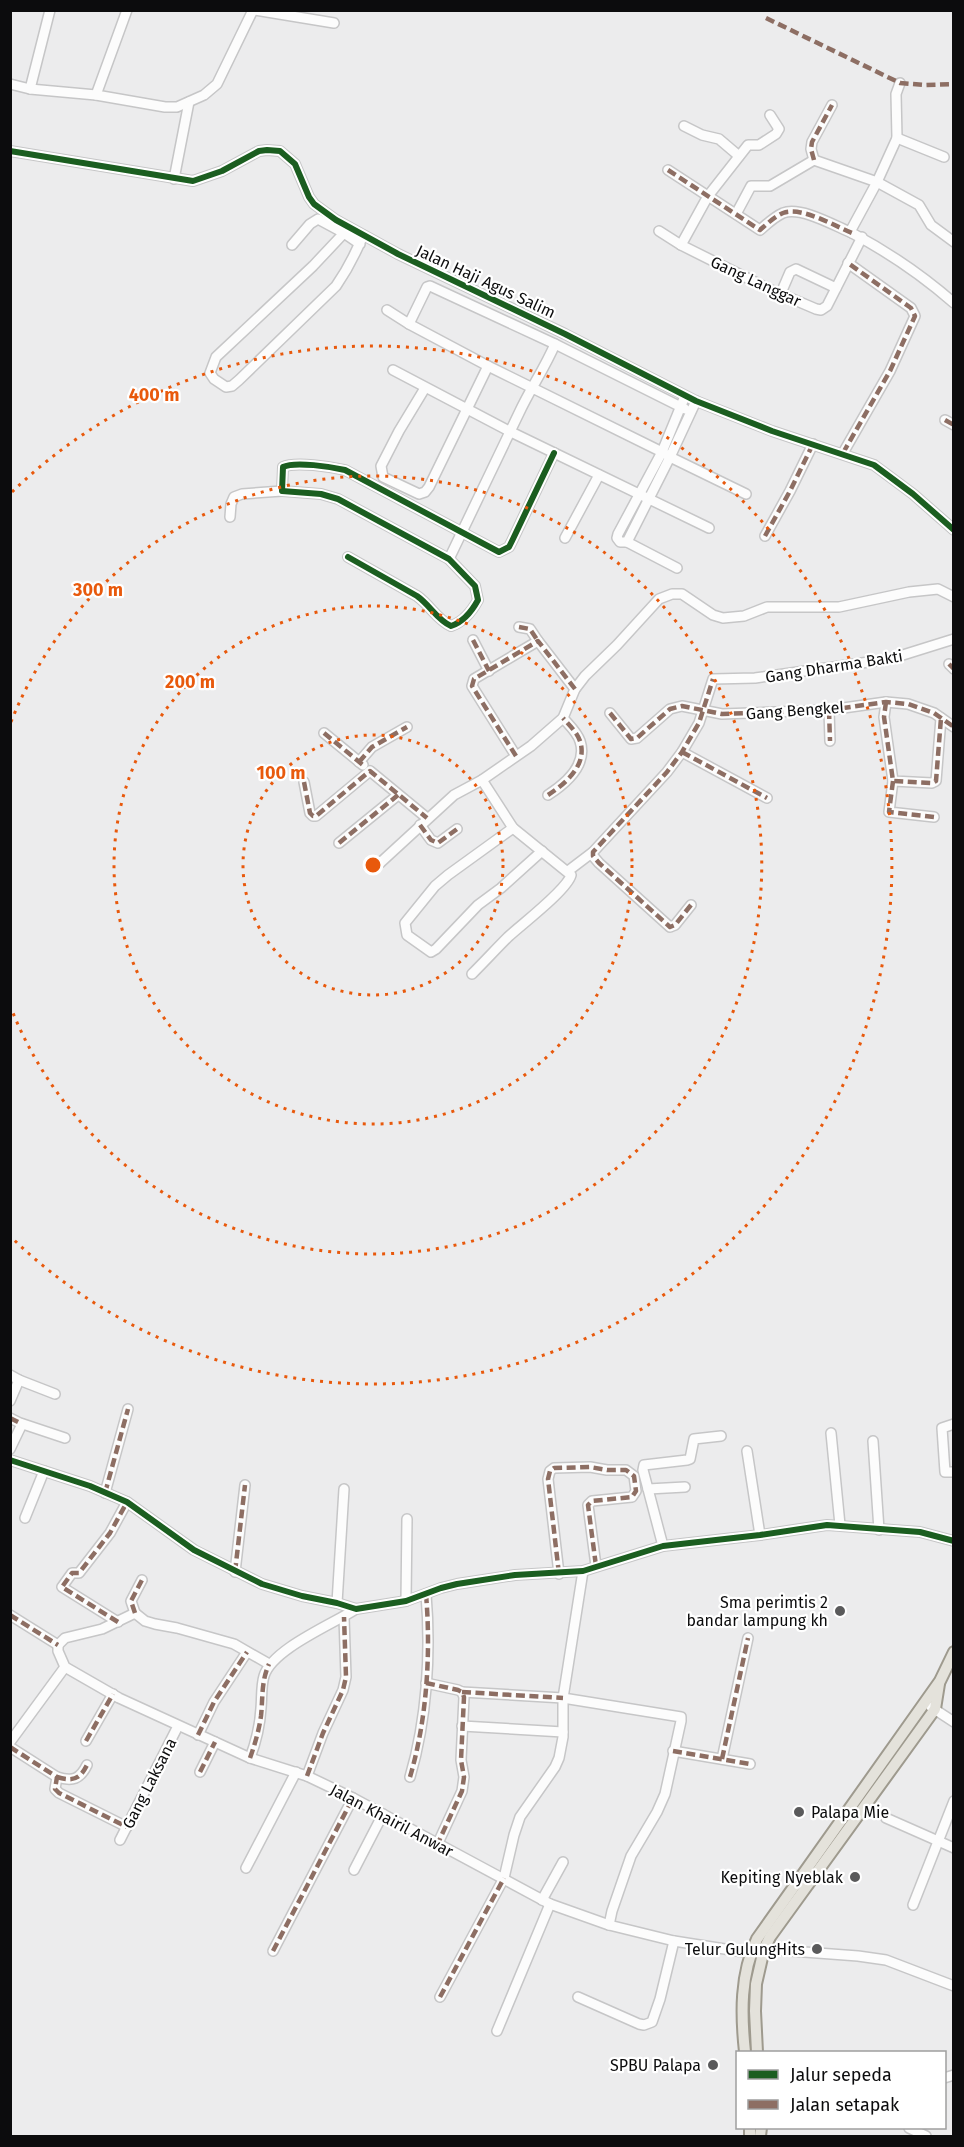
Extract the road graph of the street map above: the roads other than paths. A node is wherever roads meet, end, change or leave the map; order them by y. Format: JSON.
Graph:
{"nodes":[{"id":1,"x":50,"y":10,"type":"edge"},
{"id":2,"x":127,"y":10,"type":"edge"},
{"id":3,"x":254,"y":10,"type":"edge"},
{"id":4,"x":333,"y":23,"type":"dead end"},
{"id":5,"x":900,"y":82,"type":"dead end"},
{"id":6,"x":10,"y":84,"type":"edge"},
{"id":7,"x":30,"y":89,"type":"junction"},
{"id":8,"x":96,"y":95,"type":"junction"},
{"id":9,"x":189,"y":102,"type":"junction"},
{"id":10,"x":832,"y":105,"type":"dead end"},
{"id":11,"x":770,"y":115,"type":"dead end"},
{"id":12,"x":684,"y":126,"type":"dead end"},
{"id":13,"x":897,"y":138,"type":"junction"},
{"id":14,"x":10,"y":152,"type":"edge"},
{"id":15,"x":739,"y":156,"type":"junction"},
{"id":16,"x":944,"y":157,"type":"dead end"},
{"id":17,"x":814,"y":160,"type":"junction"},
{"id":18,"x":668,"y":170,"type":"dead end"},
{"id":19,"x":174,"y":179,"type":"junction"},
{"id":20,"x":877,"y":182,"type":"junction"},
{"id":21,"x":708,"y":196,"type":"junction"},
{"id":22,"x":736,"y":214,"type":"junction"},
{"id":23,"x":659,"y":231,"type":"dead end"},
{"id":24,"x":344,"y":233,"type":"junction"},
{"id":25,"x":852,"y":233,"type":"junction"},
{"id":26,"x":862,"y":237,"type":"junction"},
{"id":27,"x":361,"y":239,"type":"junction"},
{"id":28,"x":954,"y":242,"type":"edge"},
{"id":29,"x":292,"y":245,"type":"dead end"},
{"id":30,"x":681,"y":245,"type":"junction"},
{"id":31,"x":848,"y":263,"type":"junction"},
{"id":32,"x":836,"y":288,"type":"junction"},
{"id":33,"x":782,"y":293,"type":"junction"},
{"id":34,"x":954,"y":303,"type":"edge"},
{"id":35,"x":387,"y":310,"type":"dead end"},
{"id":36,"x":409,"y":324,"type":"junction"},
{"id":37,"x":555,"y":344,"type":"junction"},
{"id":38,"x":488,"y":366,"type":"junction"},
{"id":39,"x":393,"y":370,"type":"dead end"},
{"id":40,"x":425,"y":388,"type":"junction"},
{"id":41,"x":532,"y":388,"type":"junction"},
{"id":42,"x":685,"y":396,"type":"junction"},
{"id":43,"x":696,"y":401,"type":"junction"},
{"id":44,"x":681,"y":407,"type":"junction"},
{"id":45,"x":466,"y":410,"type":"junction"},
{"id":46,"x":691,"y":412,"type":"junction"},
{"id":47,"x":511,"y":432,"type":"junction"},
{"id":48,"x":813,"y":444,"type":"junction"},
{"id":49,"x":554,"y":453,"type":"junction"},
{"id":50,"x":843,"y":453,"type":"junction"},
{"id":51,"x":666,"y":455,"type":"junction"},
{"id":52,"x":599,"y":475,"type":"junction"},
{"id":53,"x":282,"y":491,"type":"junction"},
{"id":54,"x":746,"y":494,"type":"dead end"},
{"id":55,"x":644,"y":497,"type":"junction"},
{"id":56,"x":230,"y":517,"type":"dead end"},
{"id":57,"x":709,"y":528,"type":"dead end"},
{"id":58,"x":954,"y":530,"type":"edge"},
{"id":59,"x":462,"y":532,"type":"junction"},
{"id":60,"x":765,"y":536,"type":"dead end"},
{"id":61,"x":565,"y":538,"type":"dead end"},
{"id":62,"x":348,"y":557,"type":"dead end"},
{"id":63,"x":449,"y":559,"type":"junction"},
{"id":64,"x":677,"y":568,"type":"dead end"},
{"id":65,"x":954,"y":597,"type":"edge"},
{"id":66,"x":519,"y":627,"type":"dead end"},
{"id":67,"x":954,"y":639,"type":"edge"},
{"id":68,"x":473,"y":640,"type":"dead end"},
{"id":69,"x":538,"y":641,"type":"junction"},
{"id":70,"x":489,"y":671,"type":"junction"},
{"id":71,"x":575,"y":689,"type":"junction"},
{"id":72,"x":886,"y":702,"type":"junction"},
{"id":73,"x":829,"y":710,"type":"junction"},
{"id":74,"x":704,"y":712,"type":"junction"},
{"id":75,"x":610,"y":713,"type":"dead end"},
{"id":76,"x":563,"y":718,"type":"junction"},
{"id":77,"x":941,"y":718,"type":"junction"},
{"id":78,"x":407,"y":727,"type":"dead end"},
{"id":79,"x":954,"y":727,"type":"edge"},
{"id":80,"x":324,"y":733,"type":"dead end"},
{"id":81,"x":830,"y":741,"type":"dead end"},
{"id":82,"x":682,"y":752,"type":"junction"},
{"id":83,"x":516,"y":756,"type":"junction"},
{"id":84,"x":359,"y":762,"type":"junction"},
{"id":85,"x":370,"y":771,"type":"junction"},
{"id":86,"x":482,"y":780,"type":"junction"},
{"id":87,"x":893,"y":781,"type":"junction"},
{"id":88,"x":304,"y":782,"type":"dead end"},
{"id":89,"x":398,"y":795,"type":"junction"},
{"id":90,"x":548,"y":795,"type":"dead end"},
{"id":91,"x":767,"y":798,"type":"dead end"},
{"id":92,"x":934,"y":817,"type":"dead end"},
{"id":93,"x":424,"y":822,"type":"junction"},
{"id":94,"x":513,"y":828,"type":"junction"},
{"id":95,"x":457,"y":829,"type":"dead end"},
{"id":96,"x":339,"y":843,"type":"dead end"},
{"id":97,"x":542,"y":851,"type":"junction"},
{"id":98,"x":593,"y":852,"type":"junction"},
{"id":99,"x":380,"y":863,"type":"dead end"},
{"id":100,"x":568,"y":871,"type":"junction"},
{"id":101,"x":691,"y":905,"type":"dead end"},
{"id":102,"x":472,"y":974,"type":"dead end"},
{"id":103,"x":15,"y":1378,"type":"edge"},
{"id":104,"x":55,"y":1394,"type":"dead end"},
{"id":105,"x":10,"y":1401,"type":"edge"},
{"id":106,"x":129,"y":1409,"type":"dead end"},
{"id":107,"x":10,"y":1418,"type":"edge"},
{"id":108,"x":22,"y":1424,"type":"junction"},
{"id":109,"x":954,"y":1424,"type":"edge"},
{"id":110,"x":831,"y":1433,"type":"dead end"},
{"id":111,"x":721,"y":1436,"type":"dead end"},
{"id":112,"x":64,"y":1438,"type":"dead end"},
{"id":113,"x":873,"y":1441,"type":"dead end"},
{"id":114,"x":10,"y":1449,"type":"edge"},
{"id":115,"x":747,"y":1451,"type":"dead end"},
{"id":116,"x":10,"y":1460,"type":"edge"},
{"id":117,"x":44,"y":1470,"type":"junction"},
{"id":118,"x":954,"y":1472,"type":"edge"},
{"id":119,"x":245,"y":1485,"type":"dead end"},
{"id":120,"x":685,"y":1487,"type":"dead end"},
{"id":121,"x":344,"y":1489,"type":"dead end"},
{"id":122,"x":648,"y":1489,"type":"junction"},
{"id":123,"x":105,"y":1493,"type":"junction"},
{"id":124,"x":126,"y":1502,"type":"junction"},
{"id":125,"x":26,"y":1518,"type":"dead end"},
{"id":126,"x":407,"y":1519,"type":"dead end"},
{"id":127,"x":840,"y":1525,"type":"junction"},
{"id":128,"x":879,"y":1530,"type":"junction"},
{"id":129,"x":760,"y":1535,"type":"junction"},
{"id":130,"x":954,"y":1541,"type":"edge"},
{"id":131,"x":663,"y":1546,"type":"junction"},
{"id":132,"x":596,"y":1566,"type":"junction"},
{"id":133,"x":583,"y":1571,"type":"junction"},
{"id":134,"x":235,"y":1572,"type":"junction"},
{"id":135,"x":559,"y":1574,"type":"junction"},
{"id":136,"x":142,"y":1580,"type":"dead end"},
{"id":137,"x":426,"y":1594,"type":"junction"},
{"id":138,"x":406,"y":1601,"type":"junction"},
{"id":139,"x":337,"y":1603,"type":"junction"},
{"id":140,"x":356,"y":1609,"type":"junction"},
{"id":141,"x":135,"y":1613,"type":"junction"},
{"id":142,"x":10,"y":1615,"type":"edge"},
{"id":143,"x":344,"y":1617,"type":"junction"},
{"id":144,"x":118,"y":1622,"type":"junction"},
{"id":145,"x":748,"y":1638,"type":"dead end"},
{"id":146,"x":58,"y":1645,"type":"junction"},
{"id":147,"x":247,"y":1652,"type":"junction"},
{"id":148,"x":954,"y":1652,"type":"edge"},
{"id":149,"x":269,"y":1665,"type":"junction"},
{"id":150,"x":65,"y":1667,"type":"junction"},
{"id":151,"x":940,"y":1681,"type":"junction"},
{"id":152,"x":426,"y":1683,"type":"junction"},
{"id":153,"x":462,"y":1692,"type":"junction"},
{"id":154,"x":113,"y":1694,"type":"junction"},
{"id":155,"x":563,"y":1698,"type":"junction"},
{"id":156,"x":925,"y":1702,"type":"junction"},
{"id":157,"x":935,"y":1709,"type":"junction"},
{"id":158,"x":954,"y":1722,"type":"edge"},
{"id":159,"x":178,"y":1726,"type":"junction"},
{"id":160,"x":462,"y":1726,"type":"junction"},
{"id":161,"x":563,"y":1732,"type":"junction"},
{"id":162,"x":198,"y":1735,"type":"junction"},
{"id":163,"x":86,"y":1741,"type":"dead end"},
{"id":164,"x":10,"y":1742,"type":"edge"},
{"id":165,"x":214,"y":1742,"type":"junction"},
{"id":166,"x":10,"y":1747,"type":"edge"},
{"id":167,"x":674,"y":1751,"type":"junction"},
{"id":168,"x":250,"y":1758,"type":"junction"},
{"id":169,"x":722,"y":1759,"type":"junction"},
{"id":170,"x":750,"y":1764,"type":"dead end"},
{"id":171,"x":87,"y":1765,"type":"dead end"},
{"id":172,"x":201,"y":1772,"type":"dead end"},
{"id":173,"x":296,"y":1772,"type":"junction"},
{"id":174,"x":307,"y":1776,"type":"junction"},
{"id":175,"x":57,"y":1777,"type":"junction"},
{"id":176,"x":410,"y":1777,"type":"dead end"},
{"id":177,"x":353,"y":1798,"type":"junction"},
{"id":178,"x":954,"y":1801,"type":"edge"},
{"id":179,"x":383,"y":1814,"type":"junction"},
{"id":180,"x":886,"y":1818,"type":"dead end"},
{"id":181,"x":843,"y":1826,"type":"junction"},
{"id":182,"x":127,"y":1827,"type":"junction"},
{"id":183,"x":120,"y":1840,"type":"dead end"},
{"id":184,"x":939,"y":1841,"type":"junction"},
{"id":185,"x":438,"y":1843,"type":"junction"},
{"id":186,"x":954,"y":1848,"type":"edge"},
{"id":187,"x":563,"y":1862,"type":"dead end"},
{"id":188,"x":246,"y":1868,"type":"dead end"},
{"id":189,"x":354,"y":1870,"type":"dead end"},
{"id":190,"x":504,"y":1878,"type":"junction"},
{"id":191,"x":546,"y":1902,"type":"junction"},
{"id":192,"x":913,"y":1905,"type":"dead end"},
{"id":193,"x":783,"y":1910,"type":"junction"},
{"id":194,"x":609,"y":1925,"type":"junction"},
{"id":195,"x":674,"y":1941,"type":"junction"},
{"id":196,"x":764,"y":1949,"type":"junction"},
{"id":197,"x":273,"y":1951,"type":"dead end"},
{"id":198,"x":750,"y":1953,"type":"junction"},
{"id":199,"x":954,"y":1986,"type":"edge"},
{"id":200,"x":743,"y":1995,"type":"junction"},
{"id":201,"x":756,"y":1996,"type":"junction"},
{"id":202,"x":440,"y":1997,"type":"dead end"},
{"id":203,"x":578,"y":1997,"type":"dead end"},
{"id":204,"x":496,"y":2031,"type":"dead end"},
{"id":205,"x":745,"y":2051,"type":"edge"},
{"id":206,"x":757,"y":2051,"type":"edge"}],
"edges":[{"from":1,"to":7,"type":"street"},
{"from":2,"to":8,"type":"street"},
{"from":3,"to":4,"type":"street"},
{"from":3,"to":9,"type":"street"},
{"from":5,"to":13,"type":"street"},
{"from":6,"to":7,"type":"street"},
{"from":7,"to":8,"type":"street"},
{"from":8,"to":9,"type":"street"},
{"from":9,"to":19,"type":"street"},
{"from":10,"to":17,"type":"street"},
{"from":11,"to":15,"type":"street"},
{"from":12,"to":15,"type":"street"},
{"from":13,"to":16,"type":"street"},
{"from":13,"to":20,"type":"street"},
{"from":14,"to":19,"type":"street","name":"Jalan Haji Agus Salim"},
{"from":15,"to":21,"type":"street"},
{"from":17,"to":20,"type":"street"},
{"from":17,"to":22,"type":"street"},
{"from":18,"to":21,"type":"street"},
{"from":19,"to":27,"type":"street","name":"Jalan Haji Agus Salim"},
{"from":20,"to":25,"type":"street"},
{"from":20,"to":28,"type":"street"},
{"from":21,"to":22,"type":"street"},
{"from":21,"to":30,"type":"street"},
{"from":22,"to":25,"type":"street"},
{"from":23,"to":30,"type":"street","name":"Gang Langgar"},
{"from":24,"to":27,"type":"street"},
{"from":24,"to":27,"type":"street"},
{"from":24,"to":29,"type":"street"},
{"from":25,"to":26,"type":"street"},
{"from":26,"to":31,"type":"street","name":"Gang Langgar"},
{"from":26,"to":34,"type":"street"},
{"from":27,"to":42,"type":"street","name":"Jalan Haji Agus Salim"},
{"from":30,"to":33,"type":"street","name":"Gang Langgar"},
{"from":31,"to":32,"type":"street","name":"Gang Langgar"},
{"from":31,"to":50,"type":"street"},
{"from":32,"to":33,"type":"street","name":"Gang Langgar"},
{"from":32,"to":33,"type":"street"},
{"from":35,"to":36,"type":"street"},
{"from":36,"to":37,"type":"street"},
{"from":36,"to":38,"type":"street"},
{"from":37,"to":41,"type":"street"},
{"from":37,"to":44,"type":"street"},
{"from":38,"to":41,"type":"street"},
{"from":38,"to":45,"type":"street"},
{"from":39,"to":40,"type":"street"},
{"from":40,"to":45,"type":"street"},
{"from":40,"to":45,"type":"street"},
{"from":41,"to":47,"type":"street"},
{"from":41,"to":51,"type":"street"},
{"from":42,"to":43,"type":"street","name":"Jalan Haji Agus Salim"},
{"from":42,"to":44,"type":"street"},
{"from":43,"to":46,"type":"street"},
{"from":43,"to":48,"type":"street","name":"Jalan Haji Agus Salim"},
{"from":44,"to":46,"type":"street"},
{"from":44,"to":51,"type":"street"},
{"from":45,"to":47,"type":"street"},
{"from":46,"to":51,"type":"street"},
{"from":47,"to":49,"type":"street"},
{"from":47,"to":59,"type":"street"},
{"from":48,"to":50,"type":"street","name":"Jalan Haji Agus Salim"},
{"from":48,"to":60,"type":"street"},
{"from":49,"to":52,"type":"street"},
{"from":49,"to":59,"type":"street"},
{"from":50,"to":58,"type":"street","name":"Jalan Haji Agus Salim"},
{"from":51,"to":54,"type":"street"},
{"from":51,"to":55,"type":"street"},
{"from":52,"to":55,"type":"street"},
{"from":52,"to":61,"type":"street"},
{"from":53,"to":56,"type":"street"},
{"from":53,"to":59,"type":"street"},
{"from":53,"to":63,"type":"street"},
{"from":55,"to":57,"type":"street"},
{"from":55,"to":64,"type":"street"},
{"from":59,"to":63,"type":"street"},
{"from":62,"to":63,"type":"street"},
{"from":65,"to":71,"type":"street"},
{"from":66,"to":69,"type":"street"},
{"from":67,"to":74,"type":"street","name":"Gang Dharma Bakti"},
{"from":68,"to":70,"type":"street"},
{"from":69,"to":70,"type":"street"},
{"from":69,"to":71,"type":"street"},
{"from":70,"to":83,"type":"street"},
{"from":71,"to":76,"type":"street"},
{"from":72,"to":73,"type":"street","name":"Gang Bengkel"},
{"from":72,"to":77,"type":"street","name":"Gang Bengkel"},
{"from":72,"to":87,"type":"street"},
{"from":73,"to":74,"type":"street","name":"Gang Bengkel"},
{"from":73,"to":81,"type":"street"},
{"from":74,"to":75,"type":"street","name":"Gang Bengkel"},
{"from":74,"to":82,"type":"street"},
{"from":76,"to":83,"type":"street"},
{"from":76,"to":90,"type":"street"},
{"from":77,"to":79,"type":"street","name":"Gang Bengkel"},
{"from":77,"to":87,"type":"street"},
{"from":78,"to":84,"type":"street"},
{"from":80,"to":84,"type":"street"},
{"from":82,"to":91,"type":"street"},
{"from":82,"to":98,"type":"street"},
{"from":83,"to":86,"type":"street"},
{"from":84,"to":85,"type":"street"},
{"from":85,"to":88,"type":"street"},
{"from":85,"to":89,"type":"street"},
{"from":86,"to":93,"type":"street"},
{"from":86,"to":94,"type":"street"},
{"from":87,"to":92,"type":"street"},
{"from":89,"to":93,"type":"street"},
{"from":89,"to":96,"type":"street"},
{"from":93,"to":95,"type":"street"},
{"from":93,"to":99,"type":"street"},
{"from":94,"to":97,"type":"street"},
{"from":94,"to":97,"type":"street"},
{"from":97,"to":100,"type":"street"},
{"from":98,"to":100,"type":"street"},
{"from":98,"to":101,"type":"street"},
{"from":100,"to":102,"type":"street"},
{"from":103,"to":104,"type":"street"},
{"from":103,"to":105,"type":"street"},
{"from":106,"to":123,"type":"street"},
{"from":107,"to":108,"type":"street"},
{"from":108,"to":112,"type":"street"},
{"from":108,"to":114,"type":"street"},
{"from":109,"to":118,"type":"street"},
{"from":110,"to":127,"type":"street"},
{"from":111,"to":122,"type":"street"},
{"from":113,"to":128,"type":"street"},
{"from":115,"to":129,"type":"street"},
{"from":116,"to":117,"type":"street"},
{"from":117,"to":123,"type":"street"},
{"from":117,"to":125,"type":"street"},
{"from":119,"to":134,"type":"street"},
{"from":120,"to":122,"type":"street"},
{"from":121,"to":139,"type":"street"},
{"from":122,"to":131,"type":"street"},
{"from":123,"to":124,"type":"street"},
{"from":124,"to":134,"type":"street"},
{"from":124,"to":144,"type":"street"},
{"from":126,"to":138,"type":"street"},
{"from":127,"to":128,"type":"street"},
{"from":127,"to":129,"type":"street"},
{"from":128,"to":130,"type":"street"},
{"from":129,"to":131,"type":"street"},
{"from":131,"to":132,"type":"street"},
{"from":132,"to":133,"type":"street"},
{"from":132,"to":135,"type":"street"},
{"from":133,"to":135,"type":"street"},
{"from":133,"to":155,"type":"street"},
{"from":134,"to":139,"type":"street"},
{"from":135,"to":137,"type":"street"},
{"from":136,"to":141,"type":"street"},
{"from":137,"to":138,"type":"street"},
{"from":137,"to":152,"type":"street"},
{"from":138,"to":140,"type":"street"},
{"from":139,"to":140,"type":"street"},
{"from":140,"to":143,"type":"street"},
{"from":141,"to":144,"type":"street"},
{"from":141,"to":147,"type":"street"},
{"from":142,"to":146,"type":"street"},
{"from":143,"to":149,"type":"street"},
{"from":143,"to":174,"type":"street"},
{"from":144,"to":146,"type":"street"},
{"from":145,"to":169,"type":"street"},
{"from":146,"to":150,"type":"street"},
{"from":147,"to":149,"type":"street"},
{"from":147,"to":162,"type":"street"},
{"from":148,"to":151,"type":"main road"},
{"from":149,"to":168,"type":"street"},
{"from":150,"to":154,"type":"street","name":"Jalan Khairil Anwar"},
{"from":150,"to":164,"type":"street"},
{"from":151,"to":156,"type":"main road"},
{"from":151,"to":157,"type":"main road"},
{"from":152,"to":153,"type":"street"},
{"from":152,"to":176,"type":"street"},
{"from":153,"to":155,"type":"street"},
{"from":153,"to":160,"type":"street"},
{"from":154,"to":159,"type":"street","name":"Jalan Khairil Anwar"},
{"from":154,"to":163,"type":"street"},
{"from":155,"to":161,"type":"street"},
{"from":155,"to":167,"type":"street"},
{"from":156,"to":157,"type":"street"},
{"from":156,"to":181,"type":"main road"},
{"from":157,"to":158,"type":"street"},
{"from":157,"to":181,"type":"main road"},
{"from":159,"to":162,"type":"street","name":"Jalan Khairil Anwar"},
{"from":159,"to":182,"type":"street","name":"Gang Laksana"},
{"from":160,"to":161,"type":"street"},
{"from":160,"to":185,"type":"street"},
{"from":161,"to":190,"type":"street"},
{"from":162,"to":165,"type":"street","name":"Jalan Khairil Anwar"},
{"from":165,"to":168,"type":"street","name":"Jalan Khairil Anwar"},
{"from":165,"to":172,"type":"street"},
{"from":166,"to":175,"type":"street"},
{"from":167,"to":169,"type":"street"},
{"from":167,"to":194,"type":"street"},
{"from":168,"to":173,"type":"street","name":"Jalan Khairil Anwar"},
{"from":169,"to":170,"type":"street"},
{"from":171,"to":175,"type":"street"},
{"from":173,"to":174,"type":"street","name":"Jalan Khairil Anwar"},
{"from":173,"to":188,"type":"street"},
{"from":174,"to":177,"type":"street","name":"Jalan Khairil Anwar"},
{"from":175,"to":182,"type":"street"},
{"from":177,"to":179,"type":"street","name":"Jalan Khairil Anwar"},
{"from":177,"to":197,"type":"street"},
{"from":178,"to":184,"type":"street"},
{"from":179,"to":185,"type":"street","name":"Jalan Khairil Anwar"},
{"from":179,"to":189,"type":"street"},
{"from":180,"to":184,"type":"street"},
{"from":181,"to":193,"type":"main road"},
{"from":182,"to":183,"type":"street","name":"Gang Laksana"},
{"from":184,"to":186,"type":"street"},
{"from":184,"to":192,"type":"street"},
{"from":185,"to":190,"type":"street","name":"Jalan Khairil Anwar"},
{"from":187,"to":191,"type":"street"},
{"from":190,"to":191,"type":"street","name":"Jalan Khairil Anwar"},
{"from":190,"to":202,"type":"street"},
{"from":191,"to":194,"type":"street","name":"Jalan Khairil Anwar"},
{"from":191,"to":204,"type":"street"},
{"from":193,"to":196,"type":"main road"},
{"from":193,"to":198,"type":"main road"},
{"from":194,"to":195,"type":"street","name":"Jalan Khairil Anwar"},
{"from":195,"to":198,"type":"street","name":"Jalan Khairil Anwar"},
{"from":195,"to":203,"type":"street"},
{"from":196,"to":199,"type":"street"},
{"from":196,"to":201,"type":"main road"},
{"from":198,"to":200,"type":"main road"},
{"from":200,"to":201,"type":"main road"},
{"from":200,"to":205,"type":"main road"},
{"from":201,"to":206,"type":"main road"}]}
